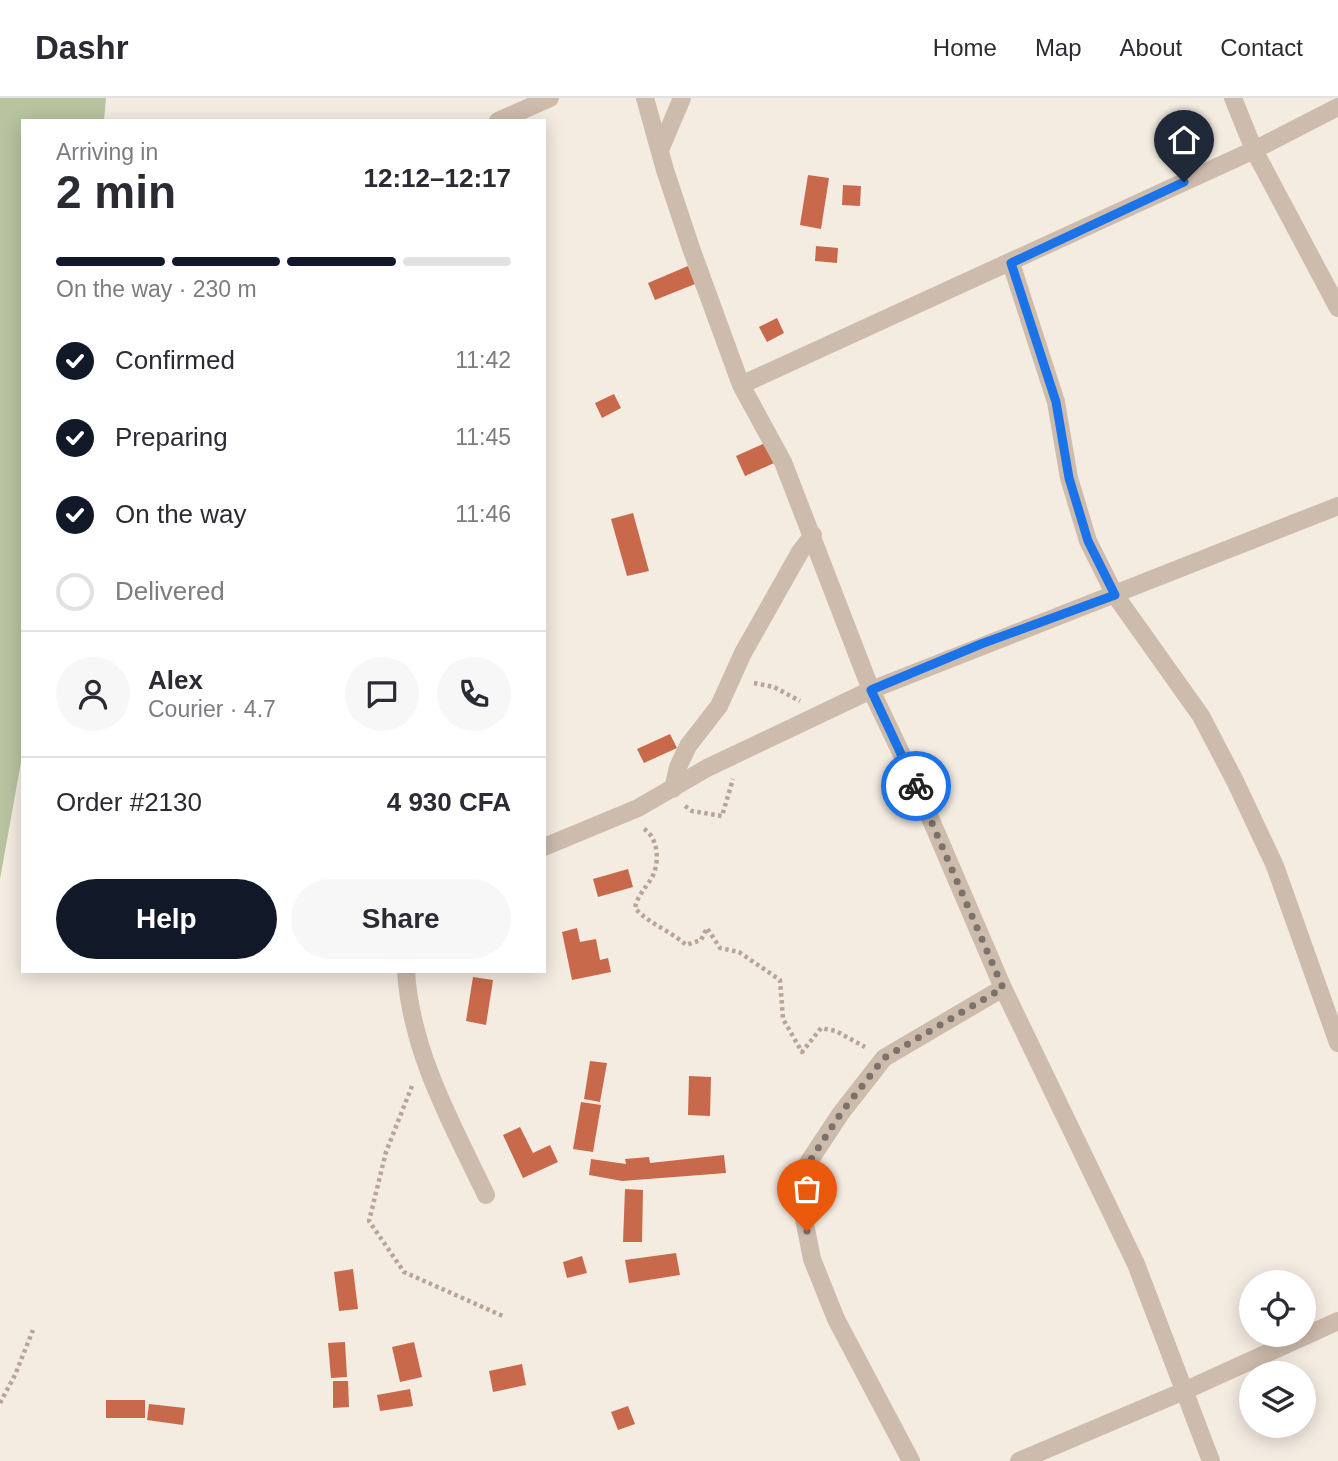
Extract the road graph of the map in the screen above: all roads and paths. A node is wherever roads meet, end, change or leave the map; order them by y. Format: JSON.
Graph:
{"nodes":[{"id":1,"x":550,"y":98,"type":"edge"},
{"id":2,"x":645,"y":98,"type":"edge"},
{"id":3,"x":682,"y":98,"type":"edge"},
{"id":4,"x":1233,"y":98,"type":"edge"},
{"id":5,"x":1338,"y":107,"type":"edge"},
{"id":6,"x":503,"y":119,"type":"edge"},
{"id":7,"x":660,"y":150,"type":"junction"},
{"id":8,"x":1254,"y":150,"type":"junction"},
{"id":9,"x":1011,"y":263,"type":"junction"},
{"id":10,"x":1338,"y":308,"type":"edge"},
{"id":11,"x":741,"y":385,"type":"junction"},
{"id":12,"x":1338,"y":506,"type":"edge"},
{"id":13,"x":813,"y":535,"type":"junction"},
{"id":14,"x":1115,"y":595,"type":"junction"},
{"id":15,"x":735,"y":674,"type":"junction"},
{"id":16,"x":871,"y":690,"type":"junction"},
{"id":17,"x":819,"y":713,"type":"junction"},
{"id":18,"x":747,"y":750,"type":"junction"},
{"id":19,"x":667,"y":793,"type":"junction"},
{"id":20,"x":638,"y":808,"type":"junction"},
{"id":21,"x":546,"y":846,"type":"edge"},
{"id":22,"x":406,"y":973,"type":"edge"},
{"id":23,"x":1003,"y":988,"type":"junction"},
{"id":24,"x":1338,"y":1043,"type":"edge"},
{"id":25,"x":884,"y":1058,"type":"junction"},
{"id":26,"x":425,"y":1065,"type":"junction"},
{"id":27,"x":486,"y":1195,"type":"dead end"},
{"id":28,"x":505,"y":1317,"type":"dead end"},
{"id":29,"x":1338,"y":1321,"type":"edge"},
{"id":30,"x":33,"y":1330,"type":"dead end"},
{"id":31,"x":1184,"y":1391,"type":"junction"},
{"id":32,"x":0,"y":1403,"type":"edge"},
{"id":33,"x":911,"y":1461,"type":"edge"},
{"id":34,"x":1019,"y":1461,"type":"edge"},
{"id":35,"x":1210,"y":1461,"type":"edge"}],
"edges":[{"from":1,"to":6,"type":"street"},
{"from":2,"to":7,"type":"street"},
{"from":3,"to":7,"type":"street"},
{"from":4,"to":8,"type":"street"},
{"from":5,"to":8,"type":"street"},
{"from":7,"to":11,"type":"street"},
{"from":8,"to":9,"type":"street"},
{"from":8,"to":10,"type":"street"},
{"from":9,"to":11,"type":"street"},
{"from":9,"to":14,"type":"street"},
{"from":11,"to":13,"type":"street"},
{"from":12,"to":14,"type":"street"},
{"from":13,"to":15,"type":"street"},
{"from":13,"to":16,"type":"street"},
{"from":14,"to":16,"type":"street"},
{"from":14,"to":24,"type":"street"},
{"from":15,"to":17,"type":"path"},
{"from":15,"to":19,"type":"street"},
{"from":16,"to":17,"type":"street"},
{"from":16,"to":23,"type":"street"},
{"from":17,"to":18,"type":"street"},
{"from":18,"to":19,"type":"street"},
{"from":18,"to":19,"type":"path"},
{"from":19,"to":20,"type":"street"},
{"from":20,"to":21,"type":"street"},
{"from":20,"to":25,"type":"path"},
{"from":22,"to":26,"type":"street"},
{"from":23,"to":25,"type":"street"},
{"from":23,"to":31,"type":"street"},
{"from":25,"to":33,"type":"street"},
{"from":26,"to":27,"type":"street"},
{"from":26,"to":28,"type":"path"},
{"from":29,"to":31,"type":"street"},
{"from":30,"to":32,"type":"path"},
{"from":31,"to":34,"type":"street"},
{"from":31,"to":35,"type":"street"}]}
